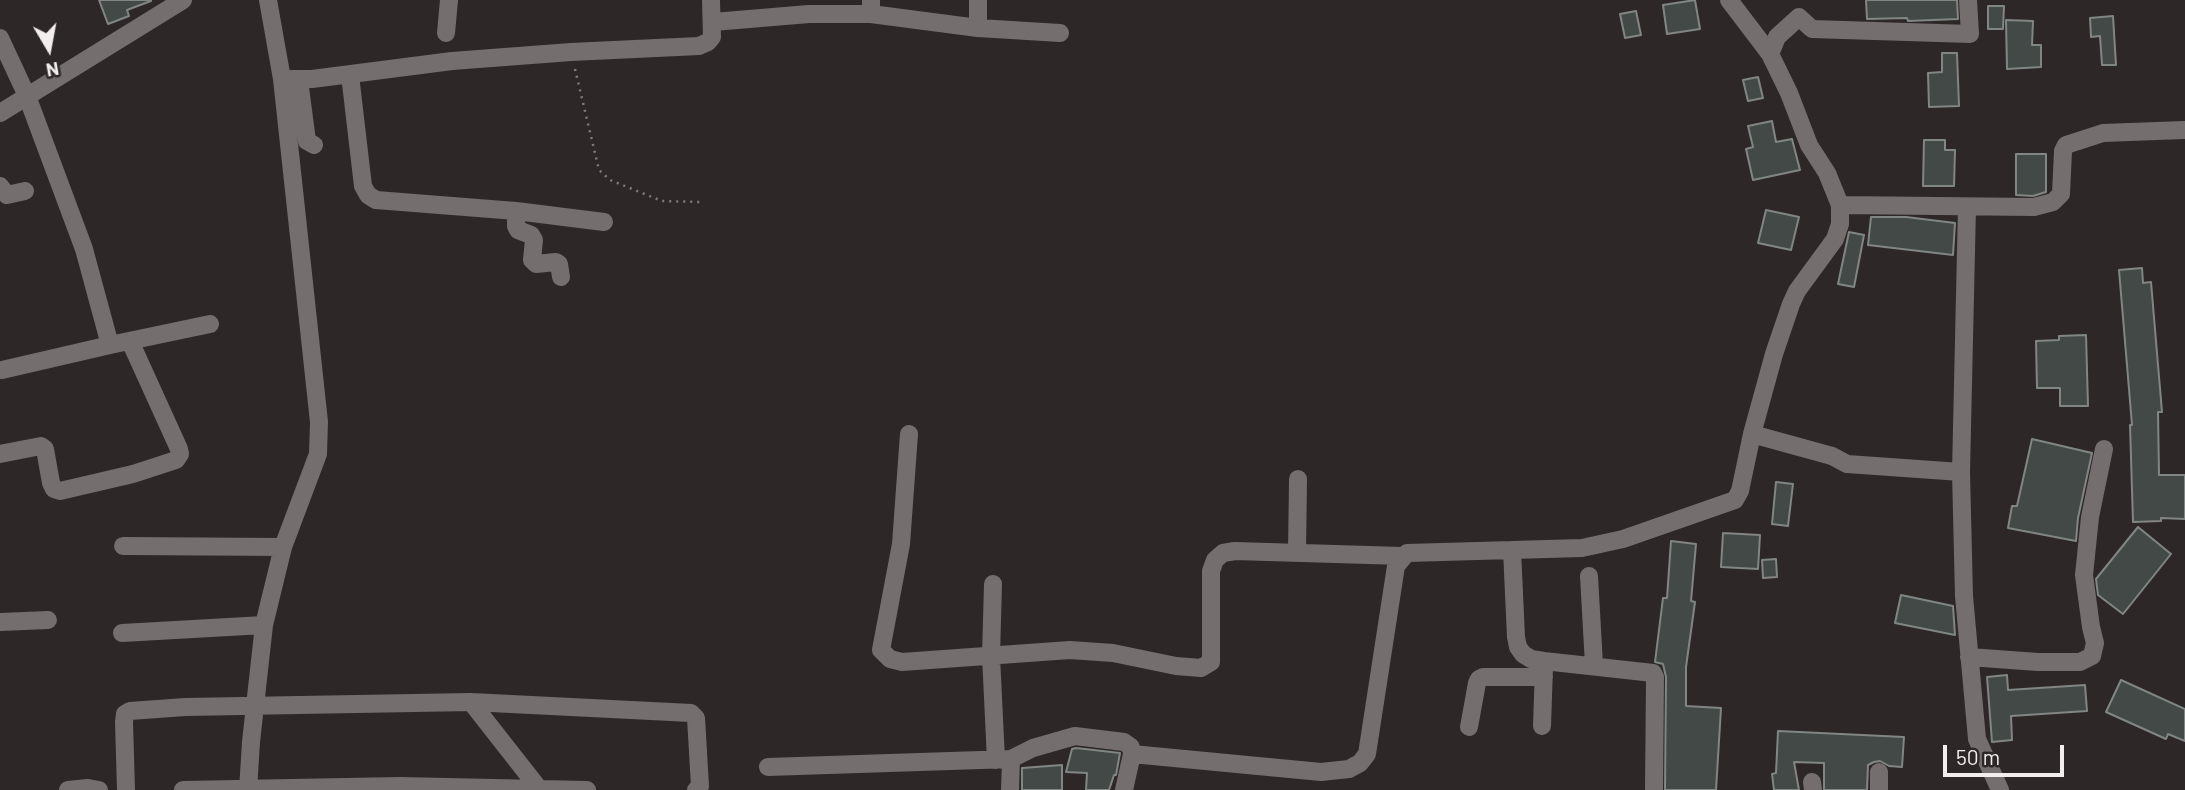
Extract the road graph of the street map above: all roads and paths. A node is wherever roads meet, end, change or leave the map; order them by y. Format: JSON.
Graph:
{"nodes":[{"id":1,"x":268,"y":0,"type":"edge"},
{"id":2,"x":449,"y":0,"type":"edge"},
{"id":3,"x":711,"y":0,"type":"edge"},
{"id":4,"x":978,"y":0,"type":"edge"},
{"id":5,"x":1729,"y":0,"type":"edge"},
{"id":6,"x":1968,"y":0,"type":"edge"},
{"id":7,"x":177,"y":1,"type":"edge"},
{"id":8,"x":810,"y":7,"type":"edge"},
{"id":9,"x":871,"y":7,"type":"edge"},
{"id":10,"x":713,"y":22,"type":"junction"},
{"id":11,"x":978,"y":28,"type":"junction"},
{"id":12,"x":446,"y":33,"type":"dead end"},
{"id":13,"x":1060,"y":33,"type":"dead end"},
{"id":14,"x":0,"y":38,"type":"edge"},
{"id":15,"x":571,"y":52,"type":"junction"},
{"id":16,"x":1770,"y":54,"type":"junction"},
{"id":17,"x":350,"y":75,"type":"junction"},
{"id":18,"x":290,"y":79,"type":"junction"},
{"id":19,"x":27,"y":96,"type":"junction"},
{"id":20,"x":0,"y":113,"type":"edge"},
{"id":21,"x":2184,"y":130,"type":"edge"},
{"id":22,"x":314,"y":145,"type":"dead end"},
{"id":23,"x":0,"y":187,"type":"edge"},
{"id":24,"x":25,"y":191,"type":"dead end"},
{"id":25,"x":700,"y":202,"type":"dead end"},
{"id":26,"x":1840,"y":205,"type":"junction"},
{"id":27,"x":1967,"y":207,"type":"junction"},
{"id":28,"x":516,"y":211,"type":"junction"},
{"id":29,"x":604,"y":222,"type":"dead end"},
{"id":30,"x":561,"y":276,"type":"dead end"},
{"id":31,"x":210,"y":324,"type":"dead end"},
{"id":32,"x":130,"y":341,"type":"junction"},
{"id":33,"x":110,"y":345,"type":"junction"},
{"id":34,"x":2,"y":370,"type":"dead end"},
{"id":35,"x":909,"y":433,"type":"dead end"},
{"id":36,"x":1752,"y":434,"type":"junction"},
{"id":37,"x":2104,"y":449,"type":"dead end"},
{"id":38,"x":0,"y":454,"type":"edge"},
{"id":39,"x":1961,"y":472,"type":"junction"},
{"id":40,"x":1298,"y":479,"type":"dead end"},
{"id":41,"x":123,"y":546,"type":"dead end"},
{"id":42,"x":283,"y":547,"type":"junction"},
{"id":43,"x":1512,"y":550,"type":"junction"},
{"id":44,"x":1297,"y":553,"type":"junction"},
{"id":45,"x":1402,"y":556,"type":"junction"},
{"id":46,"x":1589,"y":576,"type":"dead end"},
{"id":47,"x":993,"y":584,"type":"dead end"},
{"id":48,"x":48,"y":620,"type":"dead end"},
{"id":49,"x":0,"y":622,"type":"edge"},
{"id":50,"x":264,"y":625,"type":"junction"},
{"id":51,"x":122,"y":633,"type":"dead end"},
{"id":52,"x":991,"y":656,"type":"junction"},
{"id":53,"x":1969,"y":657,"type":"junction"},
{"id":54,"x":1594,"y":665,"type":"junction"},
{"id":55,"x":1544,"y":669,"type":"junction"},
{"id":56,"x":471,"y":702,"type":"junction"},
{"id":57,"x":257,"y":705,"type":"junction"},
{"id":58,"x":1542,"y":726,"type":"dead end"},
{"id":59,"x":1469,"y":727,"type":"dead end"},
{"id":60,"x":1132,"y":754,"type":"junction"},
{"id":61,"x":1004,"y":759,"type":"junction"},
{"id":62,"x":768,"y":767,"type":"dead end"},
{"id":63,"x":1879,"y":772,"type":"dead end"},
{"id":64,"x":248,"y":789,"type":"edge"},
{"id":65,"x":68,"y":790,"type":"edge"},
{"id":66,"x":99,"y":790,"type":"edge"},
{"id":67,"x":126,"y":790,"type":"edge"},
{"id":68,"x":183,"y":790,"type":"edge"},
{"id":69,"x":539,"y":790,"type":"edge"},
{"id":70,"x":587,"y":790,"type":"edge"},
{"id":71,"x":696,"y":790,"type":"edge"},
{"id":72,"x":1010,"y":790,"type":"edge"},
{"id":73,"x":1124,"y":790,"type":"edge"},
{"id":74,"x":1654,"y":790,"type":"edge"},
{"id":75,"x":1878,"y":790,"type":"edge"},
{"id":76,"x":2000,"y":790,"type":"edge"}],
"edges":[{"from":1,"to":18,"type":"street"},
{"from":2,"to":12,"type":"street"},
{"from":3,"to":10,"type":"street"},
{"from":4,"to":11,"type":"street"},
{"from":5,"to":16,"type":"street"},
{"from":6,"to":16,"type":"street"},
{"from":7,"to":19,"type":"street"},
{"from":8,"to":9,"type":"street"},
{"from":8,"to":10,"type":"street"},
{"from":9,"to":11,"type":"street"},
{"from":10,"to":15,"type":"street"},
{"from":11,"to":13,"type":"street"},
{"from":14,"to":19,"type":"street"},
{"from":15,"to":17,"type":"street"},
{"from":15,"to":25,"type":"path"},
{"from":16,"to":26,"type":"street"},
{"from":17,"to":18,"type":"street"},
{"from":17,"to":28,"type":"street"},
{"from":18,"to":22,"type":"street"},
{"from":18,"to":42,"type":"street"},
{"from":19,"to":20,"type":"street"},
{"from":19,"to":33,"type":"street"},
{"from":21,"to":27,"type":"street"},
{"from":23,"to":24,"type":"street"},
{"from":26,"to":27,"type":"street"},
{"from":26,"to":36,"type":"street"},
{"from":27,"to":39,"type":"street"},
{"from":28,"to":29,"type":"street"},
{"from":28,"to":30,"type":"street"},
{"from":31,"to":32,"type":"street"},
{"from":32,"to":33,"type":"street"},
{"from":32,"to":38,"type":"street"},
{"from":33,"to":34,"type":"street"},
{"from":35,"to":52,"type":"street"},
{"from":36,"to":39,"type":"street"},
{"from":36,"to":43,"type":"street"},
{"from":37,"to":53,"type":"street"},
{"from":39,"to":53,"type":"street"},
{"from":40,"to":44,"type":"street"},
{"from":41,"to":42,"type":"street"},
{"from":42,"to":50,"type":"street"},
{"from":43,"to":45,"type":"street"},
{"from":43,"to":55,"type":"street"},
{"from":44,"to":45,"type":"street"},
{"from":44,"to":52,"type":"street"},
{"from":45,"to":60,"type":"street"},
{"from":46,"to":54,"type":"street"},
{"from":47,"to":52,"type":"street"},
{"from":48,"to":49,"type":"street"},
{"from":50,"to":51,"type":"street"},
{"from":50,"to":57,"type":"street"},
{"from":52,"to":61,"type":"street"},
{"from":53,"to":76,"type":"street"},
{"from":54,"to":55,"type":"street"},
{"from":54,"to":74,"type":"street"},
{"from":55,"to":58,"type":"street"},
{"from":55,"to":59,"type":"street"},
{"from":56,"to":57,"type":"street"},
{"from":56,"to":69,"type":"street"},
{"from":56,"to":71,"type":"street"},
{"from":57,"to":64,"type":"street"},
{"from":57,"to":67,"type":"street"},
{"from":60,"to":61,"type":"street"},
{"from":60,"to":73,"type":"street"},
{"from":61,"to":62,"type":"street"},
{"from":61,"to":72,"type":"street"},
{"from":63,"to":75,"type":"street"},
{"from":64,"to":68,"type":"street"},
{"from":64,"to":69,"type":"street"},
{"from":65,"to":66,"type":"street"},
{"from":69,"to":70,"type":"street"}]}
